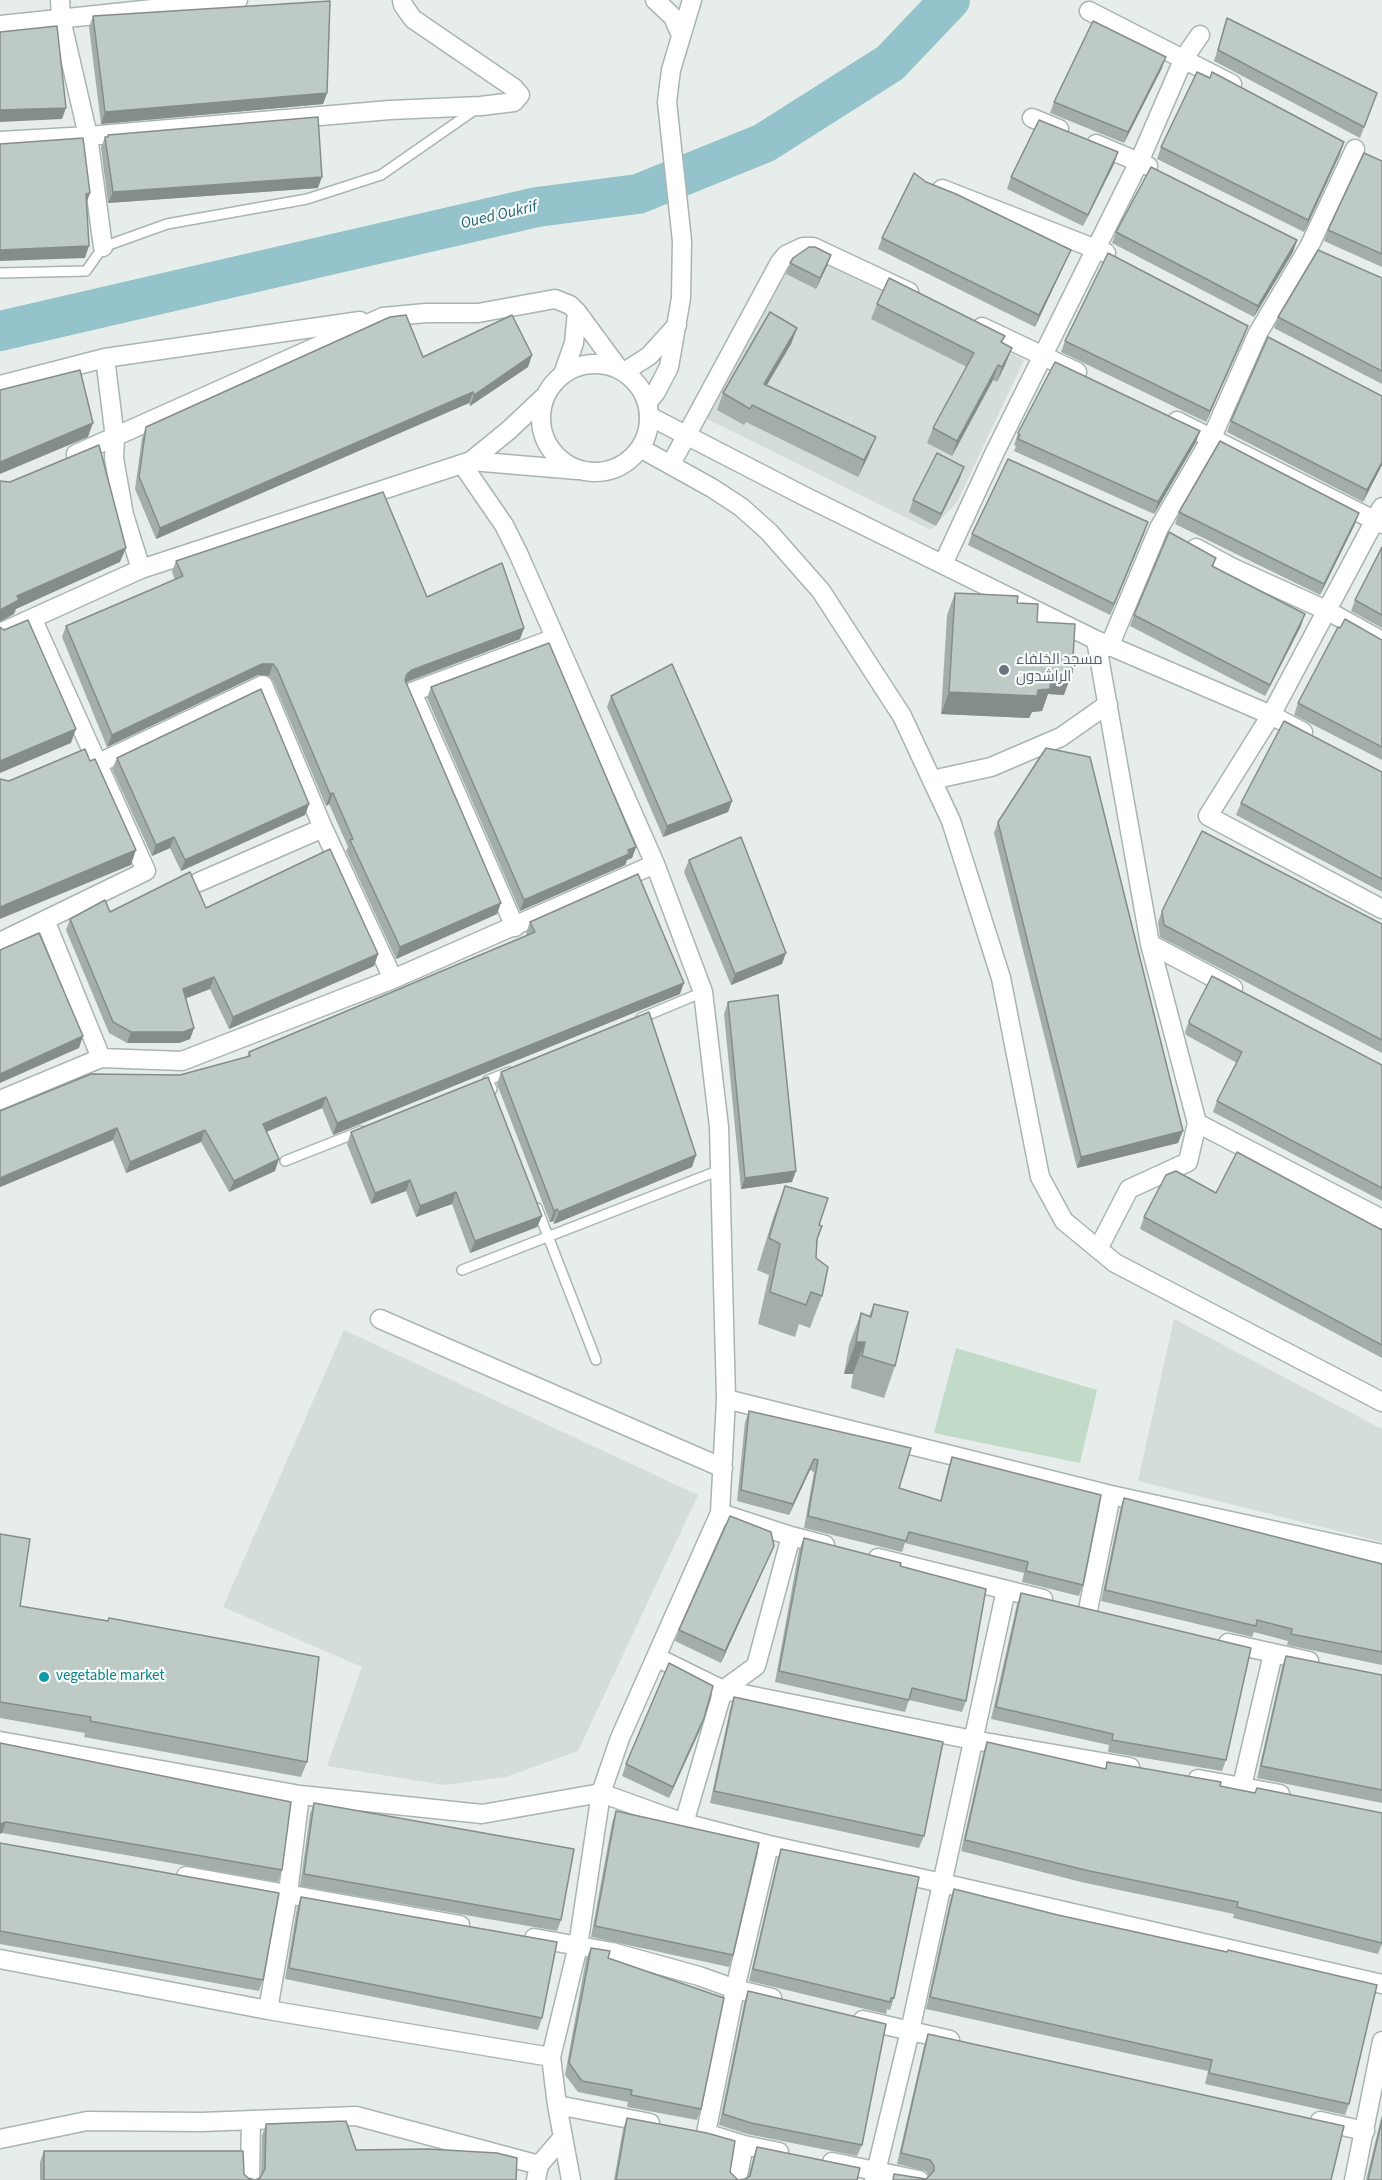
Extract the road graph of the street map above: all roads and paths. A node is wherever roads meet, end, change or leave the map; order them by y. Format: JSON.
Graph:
{"nodes":[{"id":1,"x":60,"y":0,"type":"edge"},
{"id":2,"x":238,"y":0,"type":"edge"},
{"id":3,"x":402,"y":0,"type":"edge"},
{"id":4,"x":655,"y":0,"type":"edge"},
{"id":5,"x":692,"y":0,"type":"edge"},
{"id":6,"x":1089,"y":11,"type":"dead end"},
{"id":7,"x":61,"y":19,"type":"junction"},
{"id":8,"x":0,"y":25,"type":"edge"},
{"id":9,"x":680,"y":33,"type":"junction"},
{"id":10,"x":1200,"y":35,"type":"dead end"},
{"id":11,"x":1184,"y":58,"type":"junction"},
{"id":12,"x":1244,"y":90,"type":"edge"},
{"id":13,"x":481,"y":106,"type":"junction"},
{"id":14,"x":1032,"y":118,"type":"dead end"},
{"id":15,"x":88,"y":136,"type":"junction"},
{"id":16,"x":1335,"y":139,"type":"edge"},
{"id":17,"x":0,"y":141,"type":"edge"},
{"id":18,"x":1355,"y":149,"type":"junction"},
{"id":19,"x":1373,"y":158,"type":"edge"},
{"id":20,"x":1139,"y":162,"type":"junction"},
{"id":21,"x":1160,"y":172,"type":"edge"},
{"id":22,"x":926,"y":183,"type":"edge"},
{"id":23,"x":1304,"y":244,"type":"junction"},
{"id":24,"x":103,"y":247,"type":"junction"},
{"id":25,"x":1097,"y":248,"type":"junction"},
{"id":26,"x":1330,"y":256,"type":"edge"},
{"id":27,"x":1117,"y":259,"type":"edge"},
{"id":28,"x":0,"y":273,"type":"edge"},
{"id":29,"x":927,"y":301,"type":"edge"},
{"id":30,"x":577,"y":312,"type":"junction"},
{"id":31,"x":383,"y":317,"type":"junction"},
{"id":32,"x":969,"y":321,"type":"edge"},
{"id":33,"x":1238,"y":322,"type":"edge"},
{"id":34,"x":677,"y":325,"type":"junction"},
{"id":35,"x":1264,"y":336,"type":"junction"},
{"id":36,"x":1043,"y":357,"type":"junction"},
{"id":37,"x":105,"y":358,"type":"junction"},
{"id":38,"x":621,"y":370,"type":"junction"},
{"id":39,"x":563,"y":374,"type":"junction"},
{"id":40,"x":1096,"y":382,"type":"edge"},
{"id":41,"x":0,"y":385,"type":"edge"},
{"id":42,"x":544,"y":397,"type":"junction"},
{"id":43,"x":648,"y":409,"type":"junction"},
{"id":44,"x":1159,"y":412,"type":"edge"},
{"id":45,"x":687,"y":435,"type":"junction"},
{"id":46,"x":1212,"y":437,"type":"junction"},
{"id":47,"x":115,"y":438,"type":"junction"},
{"id":48,"x":640,"y":447,"type":"junction"},
{"id":49,"x":994,"y":454,"type":"junction"},
{"id":50,"x":63,"y":460,"type":"edge"},
{"id":51,"x":466,"y":462,"type":"junction"},
{"id":52,"x":1015,"y":463,"type":"edge"},
{"id":53,"x":671,"y":464,"type":"junction"},
{"id":54,"x":579,"y":470,"type":"junction"},
{"id":55,"x":1380,"y":517,"type":"edge"},
{"id":56,"x":1138,"y":519,"type":"edge"},
{"id":57,"x":1159,"y":528,"type":"junction"},
{"id":58,"x":943,"y":564,"type":"junction"},
{"id":59,"x":141,"y":569,"type":"junction"},
{"id":60,"x":1328,"y":611,"type":"junction"},
{"id":61,"x":33,"y":620,"type":"junction"},
{"id":62,"x":0,"y":633,"type":"edge"},
{"id":63,"x":555,"y":638,"type":"junction"},
{"id":64,"x":1382,"y":641,"type":"edge"},
{"id":65,"x":1102,"y":644,"type":"junction"},
{"id":66,"x":1108,"y":704,"type":"junction"},
{"id":67,"x":1271,"y":715,"type":"junction"},
{"id":68,"x":1322,"y":741,"type":"edge"},
{"id":69,"x":70,"y":756,"type":"edge"},
{"id":70,"x":93,"y":756,"type":"junction"},
{"id":71,"x":932,"y":780,"type":"junction"},
{"id":72,"x":323,"y":828,"type":"junction"},
{"id":73,"x":655,"y":864,"type":"junction"},
{"id":74,"x":199,"y":882,"type":"dead end"},
{"id":75,"x":1382,"y":909,"type":"edge"},
{"id":76,"x":45,"y":920,"type":"junction"},
{"id":77,"x":515,"y":927,"type":"junction"},
{"id":78,"x":0,"y":942,"type":"edge"},
{"id":79,"x":1150,"y":944,"type":"junction"},
{"id":80,"x":393,"y":979,"type":"junction"},
{"id":81,"x":704,"y":992,"type":"junction"},
{"id":82,"x":1245,"y":994,"type":"edge"},
{"id":83,"x":628,"y":1023,"type":"edge"},
{"id":84,"x":101,"y":1058,"type":"junction"},
{"id":85,"x":521,"y":1067,"type":"edge"},
{"id":86,"x":488,"y":1080,"type":"junction"},
{"id":87,"x":478,"y":1084,"type":"edge"},
{"id":88,"x":0,"y":1100,"type":"edge"},
{"id":89,"x":497,"y":1102,"type":"edge"},
{"id":90,"x":1197,"y":1123,"type":"junction"},
{"id":91,"x":371,"y":1127,"type":"edge"},
{"id":92,"x":285,"y":1161,"type":"dead end"},
{"id":93,"x":720,"y":1170,"type":"junction"},
{"id":94,"x":535,"y":1203,"type":"edge"},
{"id":95,"x":1382,"y":1219,"type":"edge"},
{"id":96,"x":548,"y":1236,"type":"junction"},
{"id":97,"x":1098,"y":1249,"type":"junction"},
{"id":98,"x":462,"y":1269,"type":"dead end"},
{"id":99,"x":380,"y":1319,"type":"dead end"},
{"id":100,"x":596,"y":1360,"type":"dead end"},
{"id":101,"x":726,"y":1399,"type":"junction"},
{"id":102,"x":1382,"y":1402,"type":"edge"},
{"id":103,"x":723,"y":1467,"type":"junction"},
{"id":104,"x":1111,"y":1496,"type":"junction"},
{"id":105,"x":720,"y":1513,"type":"junction"},
{"id":106,"x":791,"y":1536,"type":"junction"},
{"id":107,"x":836,"y":1548,"type":"edge"},
{"id":108,"x":859,"y":1553,"type":"edge"},
{"id":109,"x":1382,"y":1554,"type":"edge"},
{"id":110,"x":1006,"y":1590,"type":"junction"},
{"id":111,"x":1215,"y":1640,"type":"edge"},
{"id":112,"x":1273,"y":1654,"type":"junction"},
{"id":113,"x":656,"y":1657,"type":"junction"},
{"id":114,"x":1328,"y":1665,"type":"edge"},
{"id":115,"x":723,"y":1690,"type":"junction"},
{"id":116,"x":973,"y":1740,"type":"junction"},
{"id":117,"x":0,"y":1741,"type":"edge"},
{"id":118,"x":1148,"y":1770,"type":"edge"},
{"id":119,"x":1183,"y":1776,"type":"edge"},
{"id":120,"x":1242,"y":1786,"type":"junction"},
{"id":121,"x":601,"y":1793,"type":"junction"},
{"id":122,"x":300,"y":1795,"type":"junction"},
{"id":123,"x":1300,"y":1798,"type":"edge"},
{"id":124,"x":684,"y":1823,"type":"junction"},
{"id":125,"x":769,"y":1845,"type":"junction"},
{"id":126,"x":165,"y":1873,"type":"edge"},
{"id":127,"x":942,"y":1882,"type":"junction"},
{"id":128,"x":288,"y":1893,"type":"junction"},
{"id":129,"x":474,"y":1927,"type":"edge"},
{"id":130,"x":520,"y":1936,"type":"edge"},
{"id":131,"x":578,"y":1946,"type":"junction"},
{"id":132,"x":0,"y":1959,"type":"edge"},
{"id":133,"x":1382,"y":1984,"type":"edge"},
{"id":134,"x":735,"y":1989,"type":"junction"},
{"id":135,"x":790,"y":2002,"type":"edge"},
{"id":136,"x":268,"y":2010,"type":"junction"},
{"id":137,"x":845,"y":2015,"type":"edge"},
{"id":138,"x":910,"y":2031,"type":"junction"},
{"id":139,"x":1382,"y":2041,"type":"edge"},
{"id":140,"x":969,"y":2044,"type":"edge"},
{"id":141,"x":551,"y":2057,"type":"junction"},
{"id":142,"x":557,"y":2105,"type":"junction"},
{"id":143,"x":1307,"y":2118,"type":"edge"},
{"id":144,"x":251,"y":2120,"type":"junction"},
{"id":145,"x":671,"y":2127,"type":"edge"},
{"id":146,"x":1365,"y":2131,"type":"junction"},
{"id":147,"x":563,"y":2137,"type":"junction"},
{"id":148,"x":0,"y":2139,"type":"edge"},
{"id":149,"x":744,"y":2145,"type":"junction"},
{"id":150,"x":538,"y":2172,"type":"edge"},
{"id":151,"x":875,"y":2175,"type":"edge"},
{"id":152,"x":250,"y":2180,"type":"edge"},
{"id":153,"x":572,"y":2180,"type":"edge"},
{"id":154,"x":737,"y":2180,"type":"edge"},
{"id":155,"x":918,"y":2180,"type":"edge"},
{"id":156,"x":1354,"y":2180,"type":"edge"}],
"edges":[{"from":1,"to":7,"type":"street"},
{"from":2,"to":7,"type":"street"},
{"from":3,"to":13,"type":"street"},
{"from":4,"to":9,"type":"street"},
{"from":5,"to":9,"type":"street"},
{"from":6,"to":11,"type":"street"},
{"from":7,"to":8,"type":"street"},
{"from":7,"to":15,"type":"street"},
{"from":9,"to":34,"type":"street"},
{"from":10,"to":11,"type":"street"},
{"from":11,"to":12,"type":"street"},
{"from":11,"to":20,"type":"street"},
{"from":13,"to":15,"type":"street"},
{"from":13,"to":24,"type":"lane"},
{"from":14,"to":20,"type":"street"},
{"from":15,"to":17,"type":"street"},
{"from":15,"to":24,"type":"street"},
{"from":16,"to":18,"type":"street"},
{"from":18,"to":19,"type":"street"},
{"from":18,"to":23,"type":"street"},
{"from":20,"to":21,"type":"street"},
{"from":20,"to":25,"type":"street"},
{"from":22,"to":25,"type":"street"},
{"from":23,"to":26,"type":"street"},
{"from":23,"to":35,"type":"street"},
{"from":24,"to":28,"type":"lane"},
{"from":25,"to":27,"type":"street"},
{"from":25,"to":36,"type":"street"},
{"from":29,"to":45,"type":"street"},
{"from":30,"to":31,"type":"street"},
{"from":30,"to":38,"type":"street"},
{"from":30,"to":39,"type":"street"},
{"from":31,"to":37,"type":"street"},
{"from":31,"to":47,"type":"street"},
{"from":32,"to":36,"type":"street"},
{"from":33,"to":35,"type":"street"},
{"from":34,"to":38,"type":"street"},
{"from":34,"to":43,"type":"street"},
{"from":35,"to":46,"type":"street"},
{"from":36,"to":40,"type":"street"},
{"from":36,"to":49,"type":"street"},
{"from":37,"to":41,"type":"street"},
{"from":37,"to":47,"type":"street"},
{"from":38,"to":39,"type":"street"},
{"from":38,"to":43,"type":"street"},
{"from":39,"to":42,"type":"street"},
{"from":42,"to":51,"type":"street"},
{"from":42,"to":54,"type":"street"},
{"from":43,"to":45,"type":"street"},
{"from":43,"to":48,"type":"street"},
{"from":44,"to":46,"type":"street"},
{"from":45,"to":53,"type":"street"},
{"from":45,"to":58,"type":"street"},
{"from":46,"to":55,"type":"street"},
{"from":46,"to":57,"type":"street"},
{"from":47,"to":50,"type":"street"},
{"from":47,"to":59,"type":"street"},
{"from":48,"to":53,"type":"street"},
{"from":48,"to":54,"type":"street"},
{"from":49,"to":52,"type":"street"},
{"from":49,"to":58,"type":"street"},
{"from":51,"to":54,"type":"street"},
{"from":51,"to":59,"type":"street"},
{"from":51,"to":63,"type":"street"},
{"from":53,"to":71,"type":"street"},
{"from":55,"to":60,"type":"street"},
{"from":56,"to":57,"type":"street"},
{"from":57,"to":60,"type":"street"},
{"from":57,"to":65,"type":"street"},
{"from":58,"to":65,"type":"street"},
{"from":59,"to":61,"type":"street"},
{"from":60,"to":64,"type":"street"},
{"from":60,"to":67,"type":"street"},
{"from":61,"to":62,"type":"street"},
{"from":61,"to":70,"type":"street"},
{"from":63,"to":73,"type":"street"},
{"from":63,"to":77,"type":"street"},
{"from":65,"to":66,"type":"street"},
{"from":65,"to":67,"type":"street"},
{"from":66,"to":71,"type":"street"},
{"from":66,"to":79,"type":"street"},
{"from":67,"to":68,"type":"street"},
{"from":67,"to":75,"type":"street"},
{"from":69,"to":70,"type":"street"},
{"from":70,"to":72,"type":"street"},
{"from":70,"to":76,"type":"street"},
{"from":71,"to":97,"type":"street"},
{"from":72,"to":74,"type":"street"},
{"from":72,"to":80,"type":"street"},
{"from":73,"to":77,"type":"street"},
{"from":73,"to":81,"type":"street"},
{"from":76,"to":78,"type":"street"},
{"from":76,"to":84,"type":"street"},
{"from":77,"to":80,"type":"street"},
{"from":79,"to":82,"type":"street"},
{"from":79,"to":90,"type":"street"},
{"from":80,"to":84,"type":"street"},
{"from":81,"to":83,"type":"lane"},
{"from":81,"to":93,"type":"street"},
{"from":84,"to":88,"type":"street"},
{"from":85,"to":86,"type":"lane"},
{"from":86,"to":87,"type":"lane"},
{"from":86,"to":89,"type":"lane"},
{"from":90,"to":95,"type":"street"},
{"from":90,"to":97,"type":"street"},
{"from":91,"to":92,"type":"lane"},
{"from":93,"to":96,"type":"lane"},
{"from":93,"to":101,"type":"street"},
{"from":94,"to":96,"type":"lane"},
{"from":96,"to":98,"type":"lane"},
{"from":96,"to":100,"type":"lane"},
{"from":97,"to":102,"type":"street"},
{"from":99,"to":103,"type":"street"},
{"from":101,"to":103,"type":"street"},
{"from":101,"to":104,"type":"street"},
{"from":103,"to":105,"type":"street"},
{"from":104,"to":109,"type":"street"},
{"from":104,"to":110,"type":"street"},
{"from":105,"to":106,"type":"street"},
{"from":105,"to":113,"type":"street"},
{"from":106,"to":107,"type":"street"},
{"from":106,"to":115,"type":"street"},
{"from":108,"to":110,"type":"street"},
{"from":110,"to":116,"type":"street"},
{"from":111,"to":112,"type":"street"},
{"from":112,"to":114,"type":"street"},
{"from":112,"to":120,"type":"street"},
{"from":113,"to":115,"type":"street"},
{"from":113,"to":121,"type":"street"},
{"from":115,"to":116,"type":"street"},
{"from":115,"to":124,"type":"street"},
{"from":116,"to":118,"type":"street"},
{"from":116,"to":127,"type":"street"},
{"from":117,"to":122,"type":"street"},
{"from":119,"to":120,"type":"street"},
{"from":120,"to":123,"type":"street"},
{"from":121,"to":122,"type":"street"},
{"from":121,"to":124,"type":"street"},
{"from":121,"to":131,"type":"street"},
{"from":122,"to":128,"type":"street"},
{"from":124,"to":125,"type":"street"},
{"from":125,"to":127,"type":"street"},
{"from":125,"to":134,"type":"street"},
{"from":126,"to":128,"type":"street"},
{"from":127,"to":133,"type":"street"},
{"from":127,"to":138,"type":"street"},
{"from":128,"to":129,"type":"street"},
{"from":128,"to":136,"type":"street"},
{"from":130,"to":131,"type":"street"},
{"from":131,"to":134,"type":"street"},
{"from":131,"to":141,"type":"street"},
{"from":132,"to":136,"type":"street"},
{"from":134,"to":135,"type":"street"},
{"from":134,"to":149,"type":"street"},
{"from":136,"to":141,"type":"street"},
{"from":137,"to":138,"type":"street"},
{"from":138,"to":140,"type":"street"},
{"from":138,"to":151,"type":"street"},
{"from":139,"to":146,"type":"street"},
{"from":141,"to":142,"type":"street"},
{"from":142,"to":145,"type":"street"},
{"from":142,"to":147,"type":"street"},
{"from":143,"to":146,"type":"street"},
{"from":144,"to":148,"type":"street"},
{"from":144,"to":150,"type":"street"},
{"from":144,"to":152,"type":"street"},
{"from":146,"to":156,"type":"street"},
{"from":147,"to":150,"type":"street"},
{"from":147,"to":153,"type":"street"},
{"from":149,"to":151,"type":"street"},
{"from":149,"to":154,"type":"street"},
{"from":151,"to":155,"type":"street"}]}
